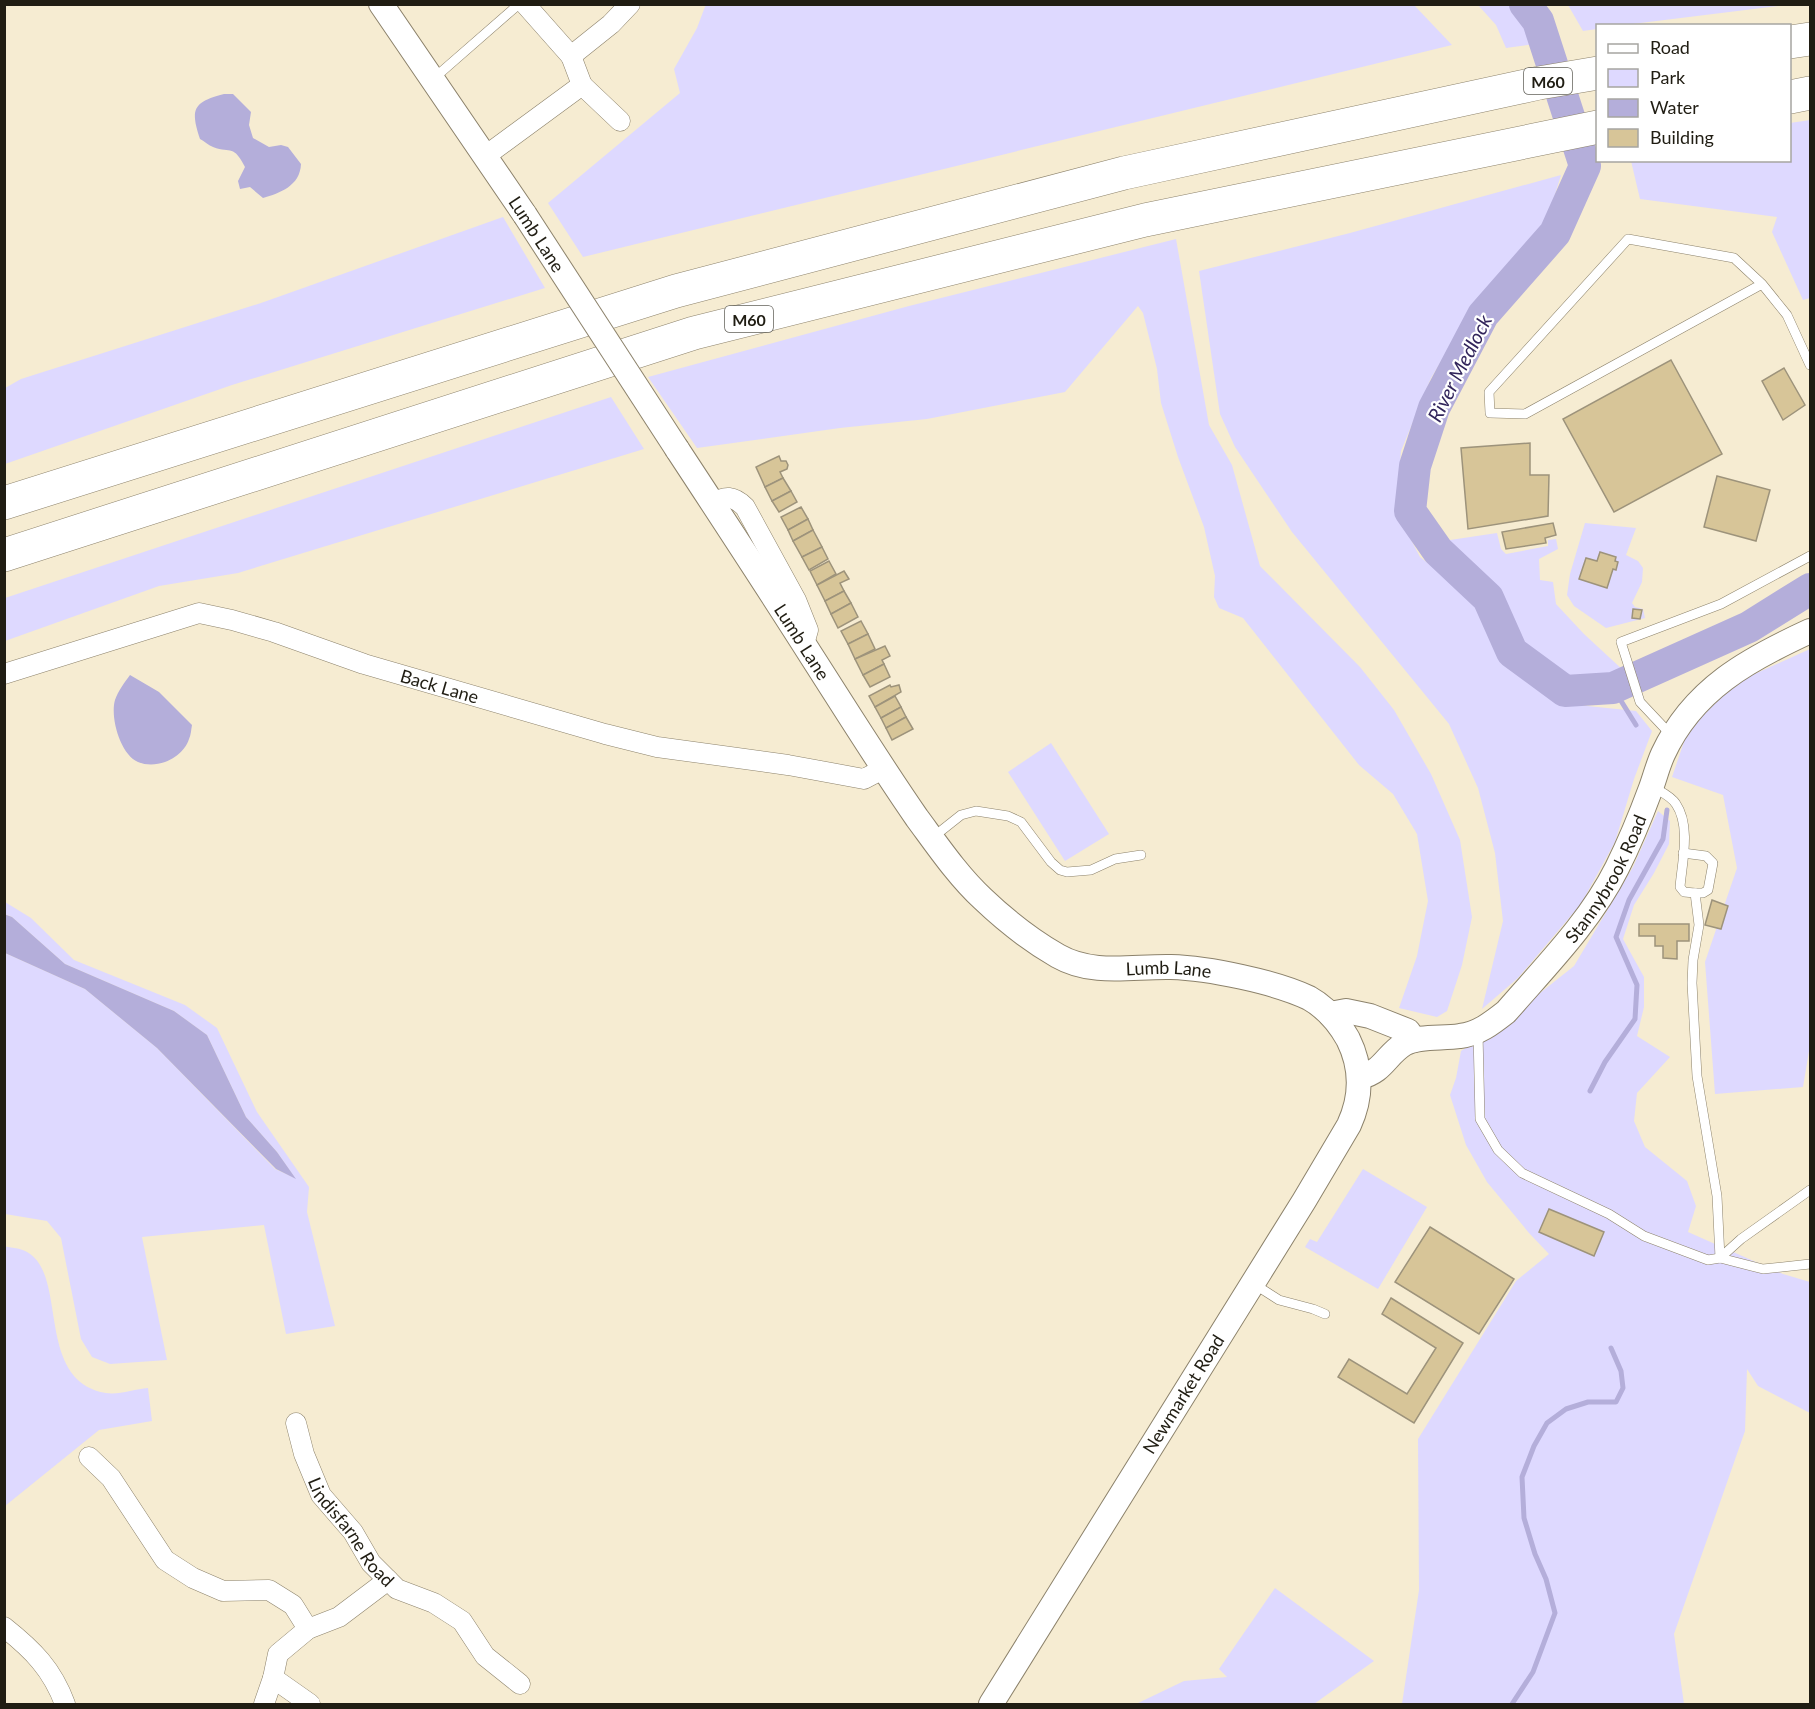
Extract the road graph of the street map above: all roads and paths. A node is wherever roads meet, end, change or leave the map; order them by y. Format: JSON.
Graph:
{"nodes":[{"id":1,"x":381,"y":4,"type":"edge"},
{"id":2,"x":519,"y":4,"type":"edge"},
{"id":3,"x":525,"y":4,"type":"edge"},
{"id":4,"x":630,"y":4,"type":"edge"},
{"id":5,"x":1810,"y":39,"type":"edge"},
{"id":6,"x":1791,"y":42,"type":"edge"},
{"id":7,"x":571,"y":56,"type":"junction"},
{"id":8,"x":1596,"y":73,"type":"edge"},
{"id":9,"x":431,"y":81,"type":"junction"},
{"id":10,"x":582,"y":85,"type":"junction"},
{"id":11,"x":1810,"y":93,"type":"edge"},
{"id":12,"x":1791,"y":97,"type":"edge"},
{"id":13,"x":620,"y":121,"type":"dead end"},
{"id":14,"x":1596,"y":127,"type":"edge"},
{"id":15,"x":494,"y":150,"type":"junction"},
{"id":16,"x":1762,"y":284,"type":"junction"},
{"id":17,"x":1810,"y":365,"type":"edge"},
{"id":18,"x":4,"y":503,"type":"edge"},
{"id":19,"x":4,"y":555,"type":"edge"},
{"id":20,"x":1810,"y":556,"type":"edge"},
{"id":21,"x":1810,"y":631,"type":"edge"},
{"id":22,"x":4,"y":674,"type":"edge"},
{"id":23,"x":1672,"y":736,"type":"junction"},
{"id":24,"x":883,"y":769,"type":"junction"},
{"id":25,"x":1652,"y":786,"type":"junction"},
{"id":26,"x":932,"y":838,"type":"junction"},
{"id":27,"x":1683,"y":853,"type":"junction"},
{"id":28,"x":1141,"y":855,"type":"dead end"},
{"id":29,"x":1695,"y":893,"type":"junction"},
{"id":30,"x":1330,"y":1014,"type":"junction"},
{"id":31,"x":1478,"y":1031,"type":"junction"},
{"id":32,"x":1414,"y":1040,"type":"junction"},
{"id":33,"x":1359,"y":1077,"type":"junction"},
{"id":34,"x":1810,"y":1190,"type":"edge"},
{"id":35,"x":1720,"y":1258,"type":"junction"},
{"id":36,"x":1810,"y":1264,"type":"edge"},
{"id":37,"x":1252,"y":1283,"type":"junction"},
{"id":38,"x":1325,"y":1314,"type":"dead end"},
{"id":39,"x":296,"y":1423,"type":"dead end"},
{"id":40,"x":89,"y":1457,"type":"dead end"},
{"id":41,"x":388,"y":1580,"type":"junction"},
{"id":42,"x":4,"y":1627,"type":"edge"},
{"id":43,"x":308,"y":1629,"type":"junction"},
{"id":44,"x":273,"y":1678,"type":"junction"},
{"id":45,"x":520,"y":1684,"type":"dead end"},
{"id":46,"x":65,"y":1704,"type":"edge"},
{"id":47,"x":264,"y":1704,"type":"edge"},
{"id":48,"x":310,"y":1704,"type":"edge"},
{"id":49,"x":991,"y":1704,"type":"edge"}],
"edges":[{"from":1,"to":9,"type":"street","name":"Lumb Lane"},
{"from":2,"to":9,"type":"lane"},
{"from":3,"to":7,"type":"street"},
{"from":4,"to":7,"type":"street"},
{"from":5,"to":6,"type":"highway"},
{"from":7,"to":10,"type":"street"},
{"from":8,"to":18,"type":"highway","number":"M60"},
{"from":9,"to":15,"type":"street","name":"Lumb Lane"},
{"from":10,"to":13,"type":"street"},
{"from":10,"to":15,"type":"street"},
{"from":11,"to":12,"type":"highway"},
{"from":14,"to":19,"type":"highway","number":"M60"},
{"from":15,"to":24,"type":"street","name":"Lumb Lane","bridge":true},
{"from":16,"to":16,"type":"lane"},
{"from":16,"to":17,"type":"lane"},
{"from":20,"to":23,"type":"lane"},
{"from":21,"to":23,"type":"street","name":"Stannybrook Road"},
{"from":22,"to":24,"type":"street","name":"Back Lane"},
{"from":23,"to":25,"type":"street","name":"Stannybrook Road"},
{"from":24,"to":26,"type":"street","name":"Lumb Lane"},
{"from":25,"to":27,"type":"lane"},
{"from":25,"to":31,"type":"street","name":"Stannybrook Road"},
{"from":26,"to":28,"type":"lane"},
{"from":26,"to":30,"type":"street","name":"Lumb Lane"},
{"from":27,"to":29,"type":"lane"},
{"from":27,"to":29,"type":"lane"},
{"from":29,"to":35,"type":"lane"},
{"from":30,"to":32,"type":"street"},
{"from":30,"to":33,"type":"street","name":"Lumb Lane"},
{"from":31,"to":32,"type":"street","name":"Stannybrook Road"},
{"from":31,"to":35,"type":"lane"},
{"from":32,"to":33,"type":"street"},
{"from":33,"to":37,"type":"street","name":"Newmarket Road"},
{"from":34,"to":35,"type":"lane"},
{"from":35,"to":36,"type":"lane"},
{"from":37,"to":38,"type":"lane"},
{"from":37,"to":49,"type":"street","name":"Newmarket Road"},
{"from":39,"to":41,"type":"street","name":"Lindisfarne Road"},
{"from":40,"to":43,"type":"street"},
{"from":41,"to":43,"type":"street"},
{"from":41,"to":45,"type":"street","name":"Lindisfarne Road"},
{"from":42,"to":46,"type":"street"},
{"from":43,"to":44,"type":"street"},
{"from":44,"to":47,"type":"street"},
{"from":44,"to":48,"type":"street"}]}
